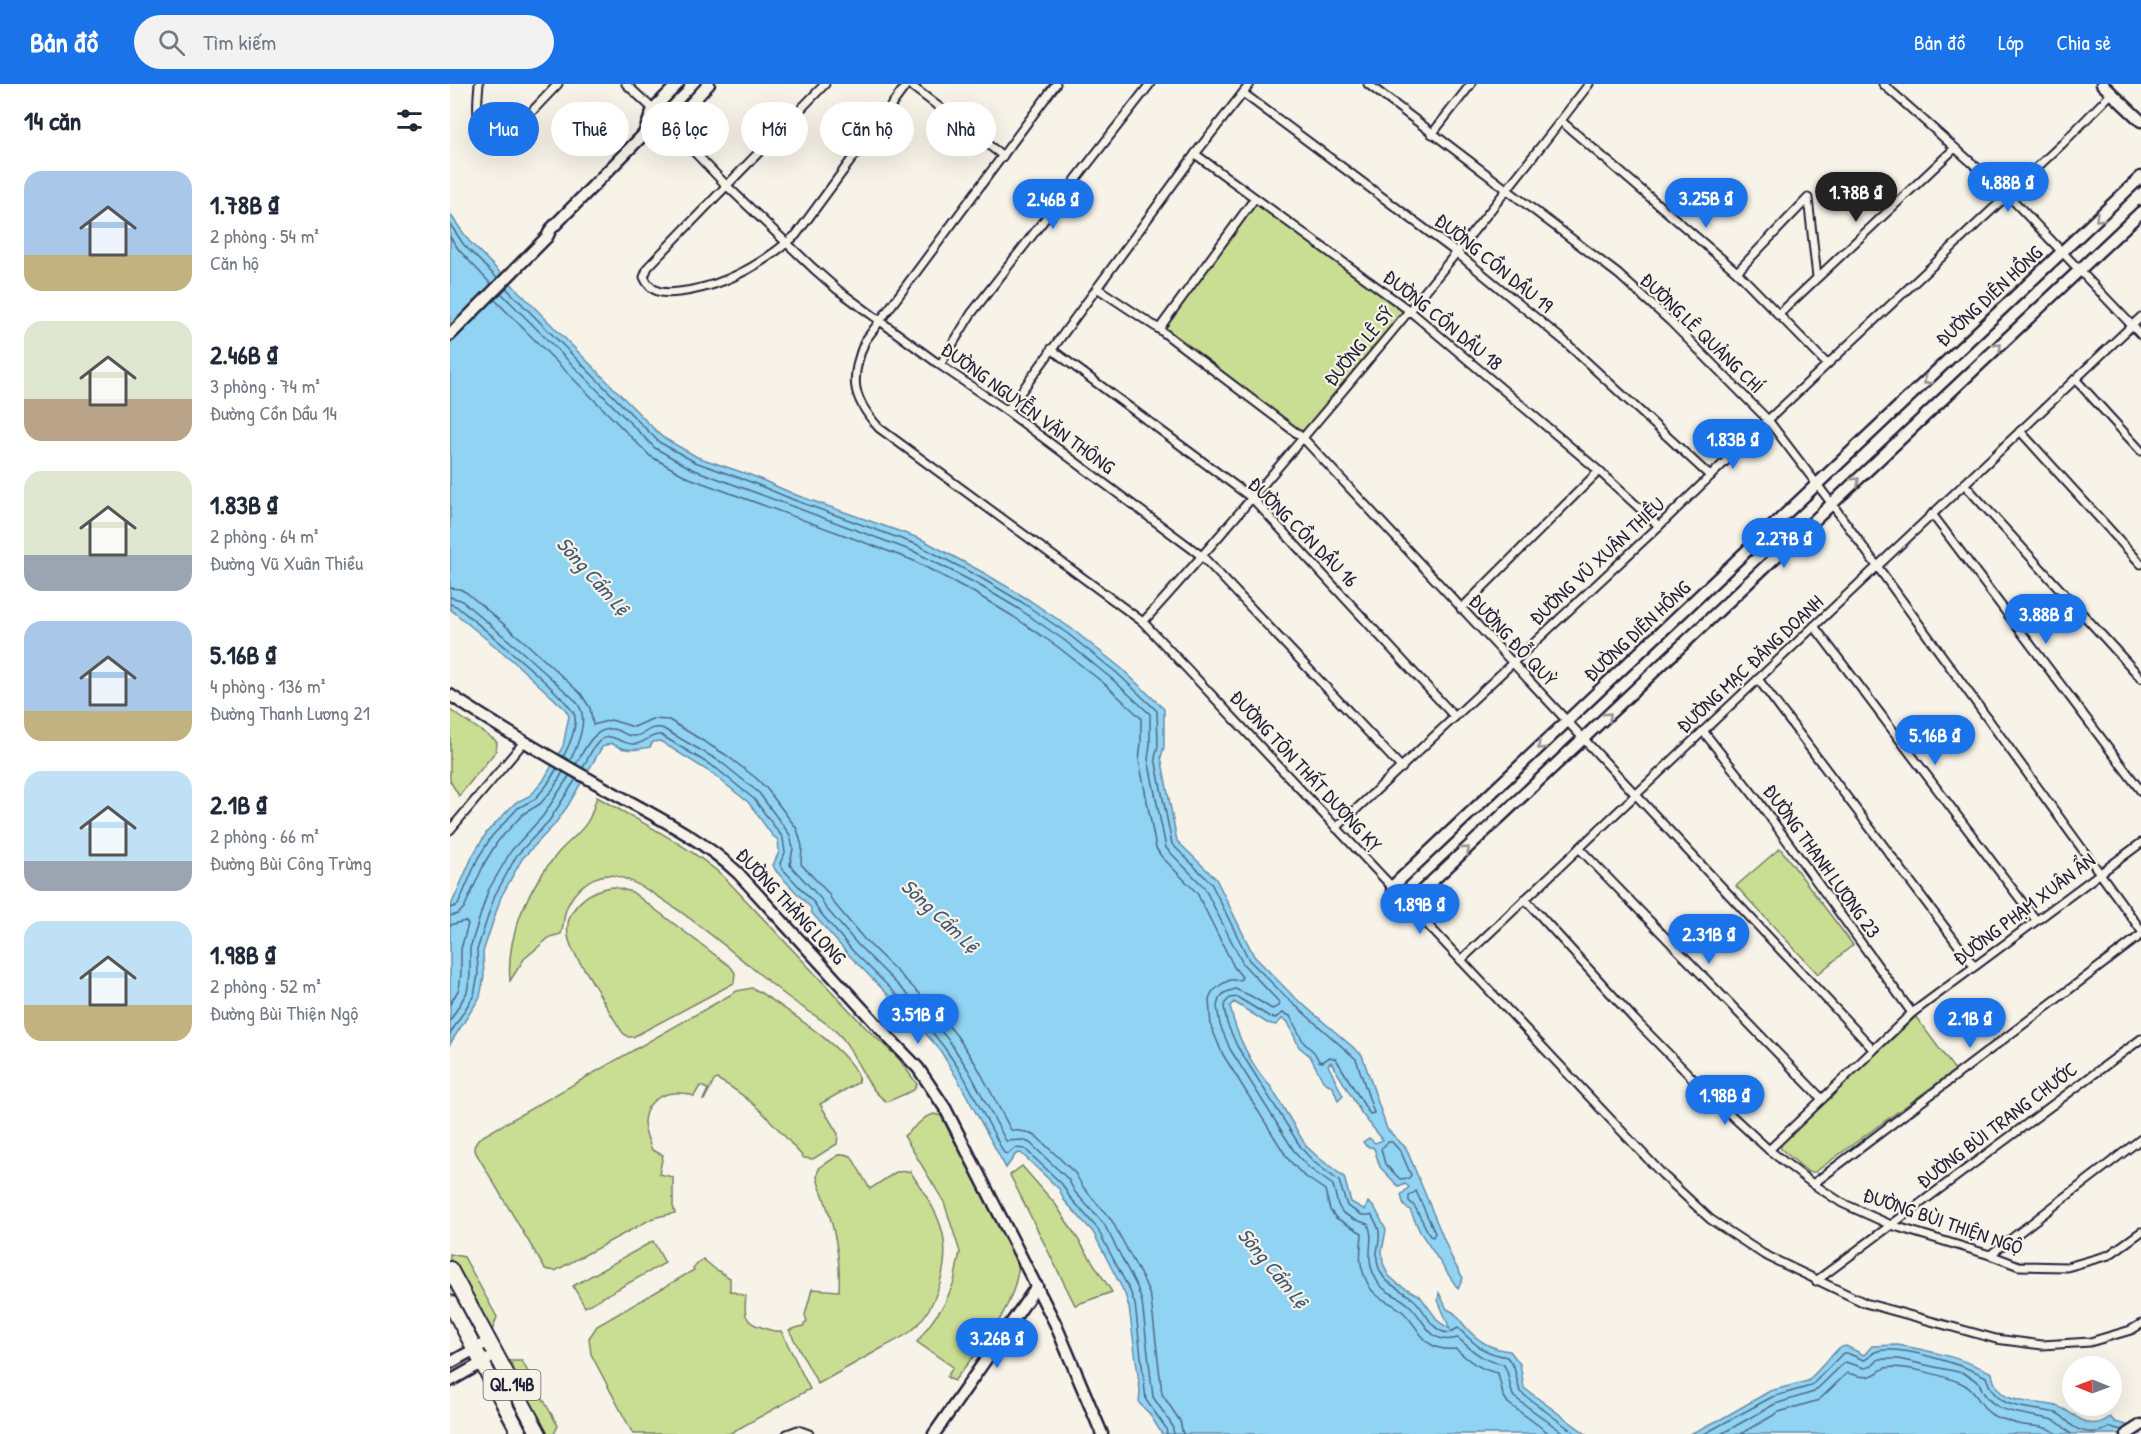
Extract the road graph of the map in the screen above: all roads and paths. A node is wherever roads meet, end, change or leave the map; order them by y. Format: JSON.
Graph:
{"nodes":[{"id":1,"x":479,"y":84,"type":"edge"},
{"id":2,"x":558,"y":84,"type":"edge"},
{"id":3,"x":626,"y":84,"type":"edge"},
{"id":4,"x":678,"y":84,"type":"edge"},
{"id":5,"x":709,"y":84,"type":"edge"},
{"id":6,"x":825,"y":84,"type":"edge"},
{"id":7,"x":908,"y":84,"type":"edge"},
{"id":8,"x":1056,"y":84,"type":"edge"},
{"id":9,"x":1150,"y":84,"type":"edge"},
{"id":10,"x":1250,"y":84,"type":"edge"},
{"id":11,"x":1368,"y":84,"type":"edge"},
{"id":12,"x":1471,"y":84,"type":"edge"},
{"id":13,"x":1589,"y":84,"type":"edge"},
{"id":14,"x":1883,"y":84,"type":"edge"},
{"id":15,"x":2102,"y":84,"type":"edge"},
{"id":16,"x":1243,"y":93,"type":"junction"},
{"id":17,"x":2112,"y":93,"type":"junction"},
{"id":18,"x":645,"y":102,"type":"edge"},
{"id":19,"x":661,"y":102,"type":"edge"},
{"id":20,"x":692,"y":102,"type":"edge"},
{"id":21,"x":1561,"y":121,"type":"junction"},
{"id":22,"x":2141,"y":121,"type":"edge"},
{"id":23,"x":1432,"y":134,"type":"junction"},
{"id":24,"x":641,"y":137,"type":"edge"},
{"id":25,"x":1955,"y":148,"type":"junction"},
{"id":26,"x":1195,"y":154,"type":"junction"},
{"id":27,"x":698,"y":156,"type":"edge"},
{"id":28,"x":1003,"y":156,"type":"junction"},
{"id":29,"x":2141,"y":177,"type":"edge"},
{"id":30,"x":727,"y":186,"type":"junction"},
{"id":31,"x":1507,"y":190,"type":"junction"},
{"id":32,"x":2008,"y":195,"type":"junction"},
{"id":33,"x":1255,"y":198,"type":"junction"},
{"id":34,"x":2141,"y":212,"type":"edge"},
{"id":35,"x":551,"y":229,"type":"junction"},
{"id":36,"x":787,"y":243,"type":"junction"},
{"id":37,"x":2063,"y":251,"type":"junction"},
{"id":38,"x":1457,"y":253,"type":"junction"},
{"id":39,"x":2080,"y":269,"type":"junction"},
{"id":40,"x":1737,"y":272,"type":"junction"},
{"id":41,"x":1817,"y":277,"type":"junction"},
{"id":42,"x":1097,"y":288,"type":"junction"},
{"id":43,"x":1410,"y":311,"type":"junction"},
{"id":44,"x":1778,"y":315,"type":"junction"},
{"id":45,"x":2141,"y":317,"type":"edge"},
{"id":46,"x":880,"y":321,"type":"junction"},
{"id":47,"x":450,"y":325,"type":"edge"},
{"id":48,"x":2132,"y":325,"type":"junction"},
{"id":49,"x":1159,"y":329,"type":"junction"},
{"id":50,"x":450,"y":335,"type":"edge"},
{"id":51,"x":2141,"y":335,"type":"edge"},
{"id":52,"x":1051,"y":349,"type":"junction"},
{"id":53,"x":1827,"y":364,"type":"junction"},
{"id":54,"x":940,"y":366,"type":"junction"},
{"id":55,"x":2075,"y":379,"type":"junction"},
{"id":56,"x":1007,"y":411,"type":"junction"},
{"id":57,"x":1768,"y":420,"type":"junction"},
{"id":58,"x":2020,"y":431,"type":"junction"},
{"id":59,"x":1303,"y":438,"type":"junction"},
{"id":60,"x":2141,"y":451,"type":"edge"},
{"id":61,"x":1599,"y":471,"type":"junction"},
{"id":62,"x":1710,"y":476,"type":"junction"},
{"id":63,"x":1964,"y":484,"type":"junction"},
{"id":64,"x":1817,"y":485,"type":"junction"},
{"id":65,"x":1253,"y":500,"type":"junction"},
{"id":66,"x":1832,"y":504,"type":"junction"},
{"id":67,"x":1932,"y":514,"type":"junction"},
{"id":68,"x":1659,"y":526,"type":"junction"},
{"id":69,"x":1203,"y":557,"type":"junction"},
{"id":70,"x":2141,"y":564,"type":"edge"},
{"id":71,"x":1878,"y":567,"type":"junction"},
{"id":72,"x":1461,"y":609,"type":"junction"},
{"id":73,"x":1143,"y":621,"type":"junction"},
{"id":74,"x":1814,"y":626,"type":"junction"},
{"id":75,"x":1513,"y":663,"type":"junction"},
{"id":76,"x":2141,"y":678,"type":"edge"},
{"id":77,"x":1758,"y":679,"type":"junction"},
{"id":78,"x":450,"y":695,"type":"edge"},
{"id":79,"x":1455,"y":717,"type":"junction"},
{"id":80,"x":1567,"y":722,"type":"junction"},
{"id":81,"x":1703,"y":731,"type":"junction"},
{"id":82,"x":1583,"y":739,"type":"junction"},
{"id":83,"x":524,"y":742,"type":"junction"},
{"id":84,"x":1402,"y":768,"type":"junction"},
{"id":85,"x":2141,"y":791,"type":"edge"},
{"id":86,"x":1636,"y":794,"type":"junction"},
{"id":87,"x":1336,"y":828,"type":"junction"},
{"id":88,"x":450,"y":830,"type":"edge"},
{"id":89,"x":2141,"y":843,"type":"edge"},
{"id":90,"x":1579,"y":848,"type":"junction"},
{"id":91,"x":2099,"y":874,"type":"junction"},
{"id":92,"x":1392,"y":887,"type":"junction"},
{"id":93,"x":1525,"y":899,"type":"junction"},
{"id":94,"x":1408,"y":904,"type":"junction"},
{"id":95,"x":2036,"y":920,"type":"junction"},
{"id":96,"x":2141,"y":930,"type":"edge"},
{"id":97,"x":2141,"y":935,"type":"edge"},
{"id":98,"x":1461,"y":960,"type":"junction"},
{"id":99,"x":1974,"y":966,"type":"junction"},
{"id":100,"x":1912,"y":1013,"type":"junction"},
{"id":101,"x":2141,"y":1039,"type":"edge"},
{"id":102,"x":1873,"y":1049,"type":"junction"},
{"id":103,"x":1822,"y":1099,"type":"junction"},
{"id":104,"x":2141,"y":1139,"type":"edge"},
{"id":105,"x":1769,"y":1150,"type":"junction"},
{"id":106,"x":1813,"y":1184,"type":"junction"},
{"id":107,"x":1891,"y":1225,"type":"junction"},
{"id":108,"x":2141,"y":1232,"type":"edge"},
{"id":109,"x":1990,"y":1255,"type":"junction"},
{"id":110,"x":450,"y":1269,"type":"edge"},
{"id":111,"x":1816,"y":1281,"type":"junction"},
{"id":112,"x":1037,"y":1286,"type":"junction"},
{"id":113,"x":450,"y":1304,"type":"edge"},
{"id":114,"x":2141,"y":1324,"type":"edge"},
{"id":115,"x":489,"y":1341,"type":"junction"},
{"id":116,"x":475,"y":1348,"type":"junction"},
{"id":117,"x":496,"y":1355,"type":"junction"},
{"id":118,"x":450,"y":1363,"type":"edge"},
{"id":119,"x":483,"y":1363,"type":"junction"},
{"id":120,"x":450,"y":1381,"type":"edge"},
{"id":121,"x":2141,"y":1425,"type":"edge"},
{"id":122,"x":520,"y":1434,"type":"edge"},
{"id":123,"x":539,"y":1434,"type":"edge"},
{"id":124,"x":787,"y":1434,"type":"edge"},
{"id":125,"x":809,"y":1434,"type":"edge"},
{"id":126,"x":934,"y":1434,"type":"edge"},
{"id":127,"x":1102,"y":1434,"type":"edge"},
{"id":128,"x":2127,"y":1434,"type":"edge"}],
"edges":[{"from":1,"to":2,"type":"street"},
{"from":3,"to":18,"type":"street","name":"ĐƯỜNG NGUYỄN VĂN THÔNG"},
{"from":4,"to":19,"type":"street"},
{"from":5,"to":20,"type":"street"},
{"from":6,"to":30,"type":"street"},
{"from":7,"to":28,"type":"street"},
{"from":7,"to":36,"type":"street"},
{"from":8,"to":28,"type":"street","name":"ĐƯỜNG TÔN THẤT DƯƠNG KỴ"},
{"from":9,"to":54,"type":"street"},
{"from":10,"to":16,"type":"street"},
{"from":11,"to":23,"type":"street","name":"ĐƯỜNG LÊ QUẢNG CHÍ"},
{"from":12,"to":23,"type":"street"},
{"from":13,"to":21,"type":"street","name":"ĐƯỜNG LÊ SỸ"},
{"from":14,"to":25,"type":"street"},
{"from":15,"to":17,"type":"street"},
{"from":16,"to":26,"type":"street"},
{"from":16,"to":38,"type":"street","name":"ĐƯỜNG CỒN DẦU 19"},
{"from":17,"to":22,"type":"street"},
{"from":17,"to":32,"type":"street","name":"ĐƯỜNG VŨ XUÂN THIỀU"},
{"from":21,"to":31,"type":"street","name":"ĐƯỜNG LÊ SỸ"},
{"from":21,"to":40,"type":"street"},
{"from":23,"to":31,"type":"street","name":"ĐƯỜNG LÊ QUẢNG CHÍ"},
{"from":24,"to":35,"type":"street"},
{"from":25,"to":32,"type":"street"},
{"from":25,"to":41,"type":"street"},
{"from":26,"to":33,"type":"street","name":"ĐƯỜNG CỒN DẦU 18"},
{"from":26,"to":42,"type":"street"},
{"from":27,"to":30,"type":"street","name":"ĐƯỜNG NGUYỄN VĂN THÔNG"},
{"from":28,"to":46,"type":"street","name":"ĐƯỜNG TÔN THẤT DƯƠNG KỴ"},
{"from":29,"to":37,"type":"street","name":"ĐƯỜNG DIÊN HỒNG","one_way":true},
{"from":30,"to":36,"type":"street","name":"ĐƯỜNG NGUYỄN VĂN THÔNG"},
{"from":30,"to":36,"type":"street"},
{"from":31,"to":38,"type":"street","name":"ĐƯỜNG LÊ SỸ"},
{"from":31,"to":57,"type":"street","name":"ĐƯỜNG LÊ QUẢNG CHÍ"},
{"from":32,"to":37,"type":"street"},
{"from":32,"to":53,"type":"street","name":"ĐƯỜNG VŨ XUÂN THIỀU"},
{"from":33,"to":43,"type":"street","name":"ĐƯỜNG CỒN DẦU 18"},
{"from":33,"to":49,"type":"street"},
{"from":34,"to":39,"type":"street","name":"ĐƯỜNG DIÊN HỒNG"},
{"from":35,"to":47,"type":"street"},
{"from":35,"to":50,"type":"street"},
{"from":36,"to":46,"type":"street","name":"ĐƯỜNG NGUYỄN VĂN THÔNG"},
{"from":37,"to":39,"type":"street"},
{"from":37,"to":64,"type":"street","name":"ĐƯỜNG DIÊN HỒNG","one_way":true},
{"from":38,"to":43,"type":"street","name":"ĐƯỜNG LÊ SỸ"},
{"from":38,"to":62,"type":"street","name":"ĐƯỜNG CỒN DẦU 19"},
{"from":39,"to":48,"type":"street"},
{"from":66,"to":39,"type":"street","name":"ĐƯỜNG DIÊN HỒNG","one_way":true},
{"from":40,"to":41,"type":"street"},
{"from":40,"to":44,"type":"street"},
{"from":41,"to":44,"type":"street"},
{"from":42,"to":49,"type":"street","name":"ĐƯỜNG ĐỖ QUỲ"},
{"from":42,"to":52,"type":"street"},
{"from":43,"to":59,"type":"street","name":"ĐƯỜNG LÊ SỸ"},
{"from":43,"to":61,"type":"street","name":"ĐƯỜNG CỒN DẦU 18"},
{"from":44,"to":53,"type":"street"},
{"from":45,"to":48,"type":"street","name":"ĐƯỜNG MẠC ĐĂNG DOANH"},
{"from":46,"to":54,"type":"street","name":"ĐƯỜNG NGUYỄN VĂN THÔNG"},
{"from":46,"to":73,"type":"street","name":"ĐƯỜNG TÔN THẤT DƯƠNG KỴ"},
{"from":48,"to":51,"type":"street"},
{"from":48,"to":55,"type":"street","name":"ĐƯỜNG MẠC ĐĂNG DOANH"},
{"from":49,"to":59,"type":"street","name":"ĐƯỜNG ĐỖ QUỲ"},
{"from":52,"to":56,"type":"street"},
{"from":52,"to":65,"type":"street","name":"ĐƯỜNG CỒN DẦU 16"},
{"from":53,"to":57,"type":"street","name":"ĐƯỜNG VŨ XUÂN THIỀU"},
{"from":54,"to":56,"type":"street","name":"ĐƯỜNG NGUYỄN VĂN THÔNG"},
{"from":55,"to":58,"type":"street","name":"ĐƯỜNG MẠC ĐĂNG DOANH"},
{"from":55,"to":60,"type":"street"},
{"from":56,"to":69,"type":"street","name":"ĐƯỜNG NGUYỄN VĂN THÔNG"},
{"from":57,"to":62,"type":"street","name":"ĐƯỜNG VŨ XUÂN THIỀU"},
{"from":57,"to":64,"type":"street","name":"ĐƯỜNG LÊ QUẢNG CHÍ"},
{"from":58,"to":63,"type":"street","name":"ĐƯỜNG MẠC ĐĂNG DOANH"},
{"from":58,"to":70,"type":"street"},
{"from":59,"to":65,"type":"street","name":"ĐƯỜNG LÊ SỸ"},
{"from":59,"to":72,"type":"street","name":"ĐƯỜNG ĐỖ QUỲ"},
{"from":61,"to":68,"type":"street","name":"ĐƯỜNG CỒN DẦU 18"},
{"from":61,"to":72,"type":"street"},
{"from":62,"to":68,"type":"street","name":"ĐƯỜNG VŨ XUÂN THIỀU"},
{"from":63,"to":67,"type":"street","name":"ĐƯỜNG MẠC ĐĂNG DOANH"},
{"from":63,"to":76,"type":"street"},
{"from":64,"to":66,"type":"street","name":"ĐƯỜNG LÊ QUẢNG CHÍ"},
{"from":64,"to":80,"type":"street","name":"ĐƯỜNG DIÊN HỒNG"},
{"from":65,"to":69,"type":"street","name":"ĐƯỜNG LÊ SỸ"},
{"from":65,"to":79,"type":"street","name":"ĐƯỜNG CỒN DẦU 16"},
{"from":66,"to":71,"type":"street","name":"ĐƯỜNG LÊ QUẢNG CHÍ"},
{"from":82,"to":66,"type":"street","name":"ĐƯỜNG DIÊN HỒNG","one_way":true},
{"from":67,"to":71,"type":"street","name":"ĐƯỜNG MẠC ĐĂNG DOANH"},
{"from":67,"to":85,"type":"street"},
{"from":68,"to":75,"type":"street","name":"ĐƯỜNG VŨ XUÂN THIỀU"},
{"from":69,"to":73,"type":"street","name":"ĐƯỜNG LÊ SỸ"},
{"from":69,"to":84,"type":"street","name":"ĐƯỜNG NGUYỄN VĂN THÔNG"},
{"from":71,"to":74,"type":"street","name":"ĐƯỜNG MẠC ĐĂNG DOANH"},
{"from":71,"to":91,"type":"street","name":"ĐƯỜNG LÊ QUẢNG CHÍ"},
{"from":72,"to":75,"type":"street","name":"ĐƯỜNG ĐỖ QUỲ"},
{"from":73,"to":87,"type":"street","name":"ĐƯỜNG TÔN THẤT DƯƠNG KỴ"},
{"from":74,"to":77,"type":"street","name":"ĐƯỜNG MẠC ĐĂNG DOANH"},
{"from":74,"to":95,"type":"street"},
{"from":75,"to":79,"type":"street","name":"ĐƯỜNG VŨ XUÂN THIỀU"},
{"from":75,"to":80,"type":"street","name":"ĐƯỜNG ĐỖ QUỲ"},
{"from":77,"to":81,"type":"street","name":"ĐƯỜNG MẠC ĐĂNG DOANH"},
{"from":77,"to":99,"type":"street"},
{"from":78,"to":83,"type":"street","name":"ĐƯỜNG THĂNG LONG"},
{"from":79,"to":84,"type":"street","name":"ĐƯỜNG VŨ XUÂN THIỀU"},
{"from":80,"to":82,"type":"street","name":"ĐƯỜNG ĐỖ QUỲ"},
{"from":80,"to":92,"type":"street","name":"ĐƯỜNG DIÊN HỒNG","one_way":true},
{"from":81,"to":86,"type":"street","name":"ĐƯỜNG MẠC ĐĂNG DOANH"},
{"from":81,"to":100,"type":"street","name":"ĐƯỜNG THANH LƯƠNG 23"},
{"from":82,"to":86,"type":"street","name":"ĐƯỜNG ĐỖ QUỲ"},
{"from":94,"to":82,"type":"street","name":"ĐƯỜNG DIÊN HỒNG","one_way":true},
{"from":83,"to":88,"type":"street"},
{"from":83,"to":112,"type":"street","name":"ĐƯỜNG THĂNG LONG"},
{"from":84,"to":87,"type":"street","name":"ĐƯỜNG VŨ XUÂN THIỀU"},
{"from":86,"to":90,"type":"street","name":"ĐƯỜNG MẠC ĐĂNG DOANH"},
{"from":86,"to":102,"type":"street","name":"ĐƯỜNG ĐỖ QUỲ"},
{"from":87,"to":92,"type":"street","name":"ĐƯỜNG TÔN THẤT DƯƠNG KỴ"},
{"from":89,"to":91,"type":"street","name":"ĐƯỜNG PHẠM XUÂN ẨN"},
{"from":90,"to":93,"type":"street","name":"ĐƯỜNG MẠC ĐĂNG DOANH"},
{"from":90,"to":103,"type":"street"},
{"from":91,"to":95,"type":"street","name":"ĐƯỜNG PHẠM XUÂN ẨN"},
{"from":91,"to":96,"type":"street","name":"ĐƯỜNG LÊ QUẢNG CHÍ"},
{"from":92,"to":94,"type":"street","name":"ĐƯỜNG TÔN THẤT DƯƠNG KỴ"},
{"from":93,"to":98,"type":"street","name":"ĐƯỜNG MẠC ĐĂNG DOANH"},
{"from":93,"to":105,"type":"street","name":"ĐƯỜNG BÙI THIỆN NGỘ"},
{"from":94,"to":98,"type":"street","name":"ĐƯỜNG TÔN THẤT DƯƠNG KỴ"},
{"from":95,"to":99,"type":"street","name":"ĐƯỜNG PHẠM XUÂN ẨN"},
{"from":97,"to":106,"type":"street"},
{"from":98,"to":111,"type":"street","name":"ĐƯỜNG TÔN THẤT DƯƠNG KỴ"},
{"from":99,"to":100,"type":"street","name":"ĐƯỜNG PHẠM XUÂN ẨN"},
{"from":100,"to":102,"type":"street","name":"ĐƯỜNG PHẠM XUÂN ẨN"},
{"from":101,"to":107,"type":"street","name":"ĐƯỜNG BÙI TRANG CHƯỚC"},
{"from":102,"to":103,"type":"street","name":"ĐƯỜNG PHẠM XUÂN ẨN"},
{"from":103,"to":105,"type":"street","name":"ĐƯỜNG PHẠM XUÂN ẨN"},
{"from":104,"to":109,"type":"street"},
{"from":105,"to":106,"type":"street","name":"ĐƯỜNG BÙI THIỆN NGỘ"},
{"from":106,"to":107,"type":"street","name":"ĐƯỜNG BÙI THIỆN NGỘ"},
{"from":107,"to":109,"type":"street","name":"ĐƯỜNG BÙI THIỆN NGỘ"},
{"from":107,"to":111,"type":"street","name":"ĐƯỜNG BÙI TRANG CHƯỚC"},
{"from":108,"to":109,"type":"street","name":"ĐƯỜNG BÙI THIỆN NGỘ"},
{"from":110,"to":115,"type":"highway","number":"QL.14B"},
{"from":111,"to":114,"type":"street","name":"ĐƯỜNG TÔN THẤT DƯƠNG KỴ"},
{"from":112,"to":126,"type":"street"},
{"from":112,"to":127,"type":"street","name":"ĐƯỜNG THĂNG LONG"},
{"from":113,"to":116,"type":"highway","number":"QL.14B"},
{"from":115,"to":116,"type":"street"},
{"from":115,"to":117,"type":"highway","number":"QL.14B"},
{"from":116,"to":118,"type":"street"},
{"from":116,"to":119,"type":"highway","number":"QL.14B"},
{"from":117,"to":119,"type":"street"},
{"from":117,"to":123,"type":"highway","number":"QL.14B"},
{"from":119,"to":120,"type":"street"},
{"from":119,"to":122,"type":"highway","number":"QL.14B"},
{"from":121,"to":128,"type":"street"},
{"from":124,"to":125,"type":"street"}]}
